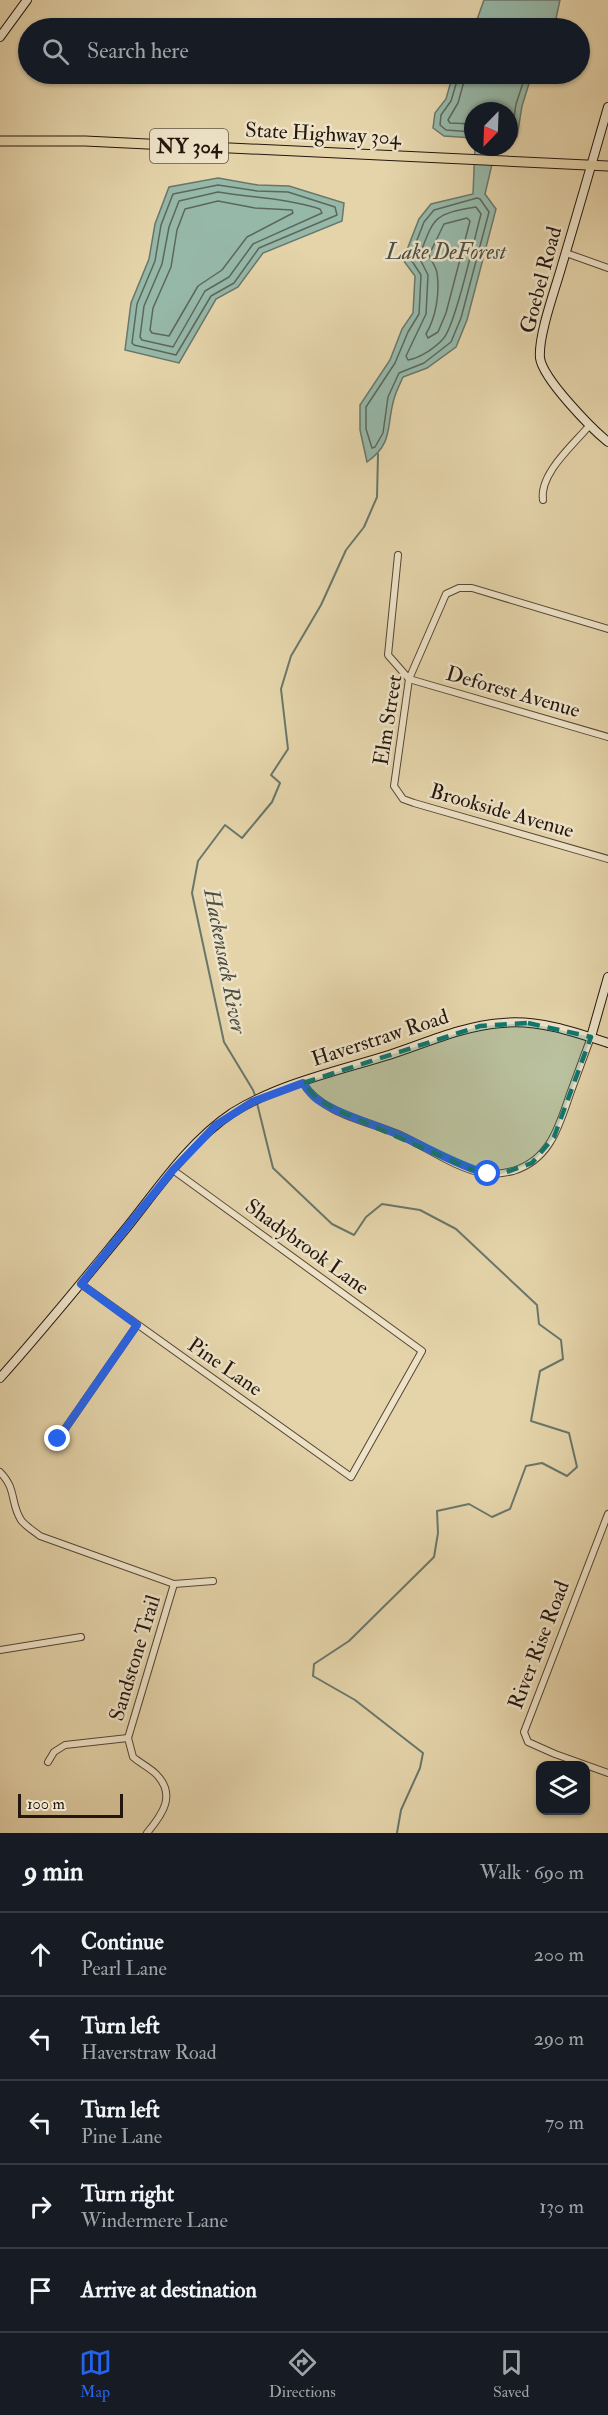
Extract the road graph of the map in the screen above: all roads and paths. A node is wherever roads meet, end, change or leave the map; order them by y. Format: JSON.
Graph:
{"nodes":[{"id":1,"x":27,"y":0,"type":"edge"},
{"id":2,"x":0,"y":37,"type":"edge"},
{"id":3,"x":608,"y":107,"type":"edge"},
{"id":4,"x":0,"y":141,"type":"edge"},
{"id":5,"x":591,"y":165,"type":"junction"},
{"id":6,"x":608,"y":166,"type":"edge"},
{"id":7,"x":566,"y":253,"type":"junction"},
{"id":8,"x":608,"y":268,"type":"edge"},
{"id":9,"x":589,"y":426,"type":"junction"},
{"id":10,"x":608,"y":442,"type":"edge"},
{"id":11,"x":543,"y":500,"type":"dead end"},
{"id":12,"x":398,"y":555,"type":"dead end"},
{"id":13,"x":608,"y":629,"type":"edge"},
{"id":14,"x":408,"y":679,"type":"junction"},
{"id":15,"x":608,"y":737,"type":"edge"},
{"id":16,"x":394,"y":786,"type":"joint"},
{"id":17,"x":608,"y":859,"type":"edge"},
{"id":18,"x":608,"y":977,"type":"edge"},
{"id":19,"x":591,"y":1037,"type":"junction"},
{"id":20,"x":608,"y":1043,"type":"edge"},
{"id":21,"x":303,"y":1083,"type":"junction"},
{"id":22,"x":173,"y":1170,"type":"junction"},
{"id":23,"x":81,"y":1284,"type":"junction"},
{"id":24,"x":137,"y":1325,"type":"junction"},
{"id":25,"x":0,"y":1378,"type":"edge"},
{"id":26,"x":58,"y":1439,"type":"dead end"},
{"id":27,"x":0,"y":1472,"type":"edge"},
{"id":28,"x":351,"y":1477,"type":"joint"},
{"id":29,"x":608,"y":1514,"type":"edge"},
{"id":30,"x":213,"y":1581,"type":"dead end"},
{"id":31,"x":174,"y":1584,"type":"junction"},
{"id":32,"x":81,"y":1637,"type":"dead end"},
{"id":33,"x":0,"y":1650,"type":"edge"},
{"id":34,"x":128,"y":1738,"type":"junction"},
{"id":35,"x":48,"y":1762,"type":"dead end"},
{"id":36,"x":608,"y":1773,"type":"edge"},
{"id":37,"x":147,"y":1833,"type":"edge"}],
"edges":[{"from":1,"to":2,"type":"street"},
{"from":3,"to":5,"type":"street","name":"Goebel Road"},
{"from":4,"to":5,"type":"main road","name":"State Highway 304","number":"NY 304"},
{"from":5,"to":6,"type":"main road","name":"State Highway 304","number":"NY 304"},
{"from":5,"to":7,"type":"street","name":"Goebel Road"},
{"from":7,"to":8,"type":"street"},
{"from":7,"to":9,"type":"street","name":"Goebel Road"},
{"from":9,"to":10,"type":"street","name":"Goebel Road"},
{"from":9,"to":11,"type":"street"},
{"from":12,"to":14,"type":"street"},
{"from":13,"to":14,"type":"street","name":"Elm Street"},
{"from":14,"to":15,"type":"street","name":"Deforest Avenue"},
{"from":14,"to":16,"type":"street","name":"Elm Street"},
{"from":16,"to":17,"type":"street","name":"Brookside Avenue"},
{"from":18,"to":19,"type":"street"},
{"from":19,"to":20,"type":"street","name":"Haverstraw Road"},
{"from":19,"to":21,"type":"street","name":"Haverstraw Road"},
{"from":19,"to":21,"type":"street"},
{"from":21,"to":22,"type":"street","name":"Haverstraw Road"},
{"from":22,"to":23,"type":"street","name":"Haverstraw Road"},
{"from":22,"to":28,"type":"street","name":"Shadybrook Lane"},
{"from":23,"to":24,"type":"street","name":"Pine Lane"},
{"from":23,"to":25,"type":"street","name":"Haverstraw Road"},
{"from":24,"to":26,"type":"street"},
{"from":24,"to":28,"type":"street","name":"Pine Lane"},
{"from":27,"to":31,"type":"street","name":"Sandstone Trail"},
{"from":29,"to":36,"type":"street","name":"River Rise Road"},
{"from":30,"to":31,"type":"street"},
{"from":31,"to":34,"type":"street","name":"Sandstone Trail"},
{"from":32,"to":33,"type":"street"},
{"from":34,"to":35,"type":"street"},
{"from":34,"to":37,"type":"street","name":"Sandstone Trail"}]}
